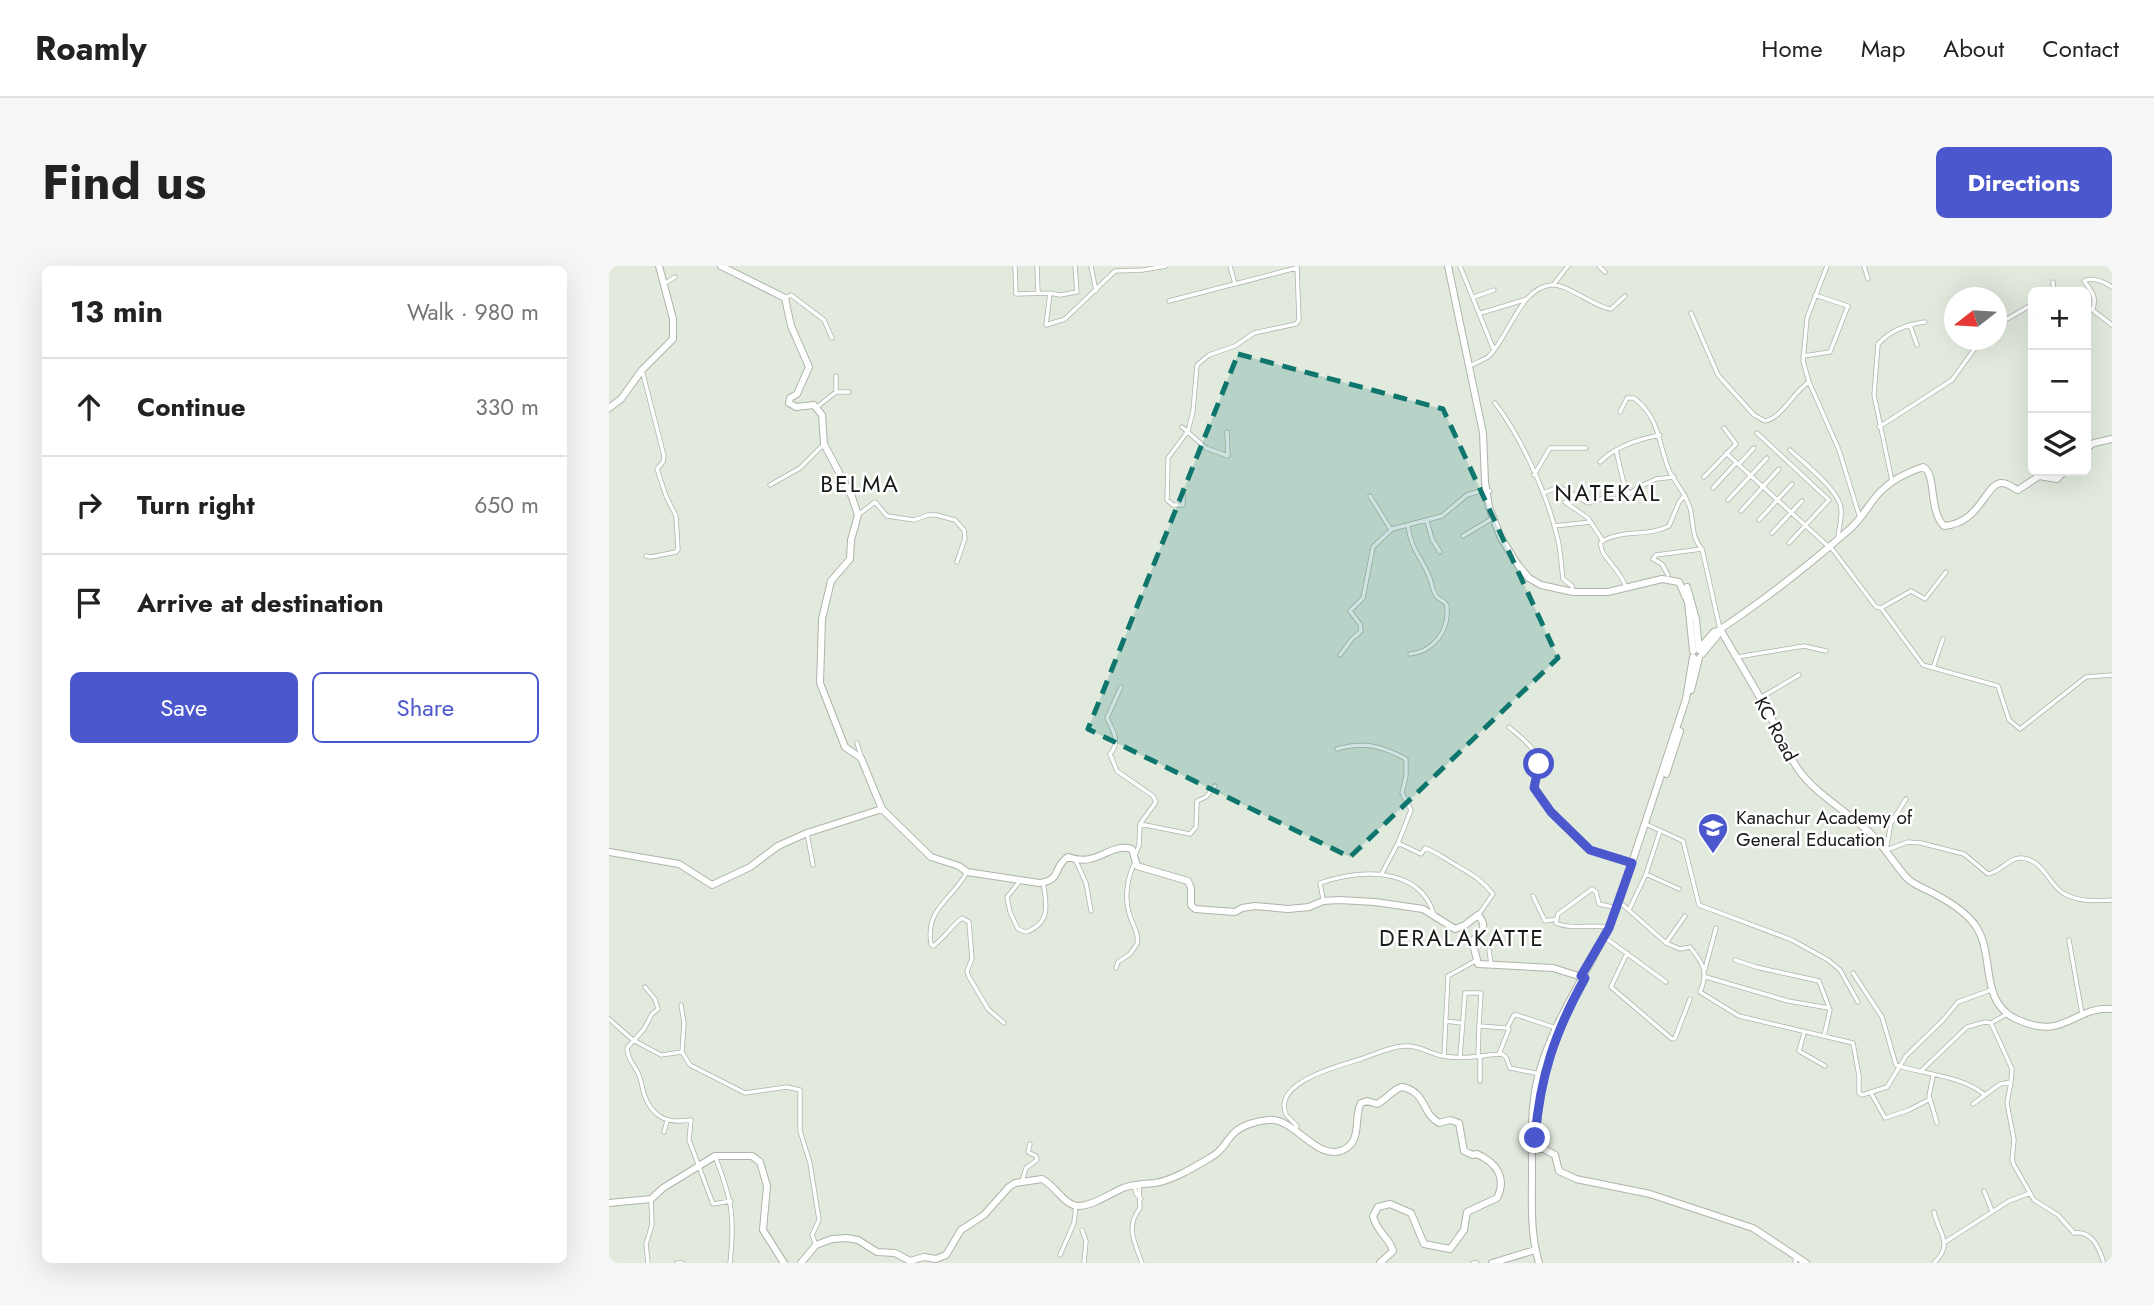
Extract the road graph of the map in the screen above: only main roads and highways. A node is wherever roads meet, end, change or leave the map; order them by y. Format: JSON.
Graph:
{"nodes":[{"id":1,"x":660,"y":266,"type":"edge"},
{"id":2,"x":721,"y":266,"type":"edge"},
{"id":3,"x":1450,"y":266,"type":"edge"},
{"id":4,"x":609,"y":408,"type":"edge"},
{"id":5,"x":2112,"y":439,"type":"edge"},
{"id":6,"x":2091,"y":445,"type":"edge"},
{"id":7,"x":2039,"y":476,"type":"edge"},
{"id":8,"x":2039,"y":476,"type":"edge"},
{"id":9,"x":2062,"y":476,"type":"edge"},
{"id":10,"x":1488,"y":491,"type":"junction"},
{"id":11,"x":1626,"y":586,"type":"junction"},
{"id":12,"x":1573,"y":590,"type":"junction"},
{"id":13,"x":1719,"y":630,"type":"junction"},
{"id":14,"x":1699,"y":637,"type":"junction"},
{"id":15,"x":1708,"y":639,"type":"junction"},
{"id":16,"x":1697,"y":654,"type":"junction"},
{"id":17,"x":1659,"y":786,"type":"junction"},
{"id":18,"x":882,"y":809,"type":"junction"},
{"id":19,"x":1643,"y":834,"type":"junction"},
{"id":20,"x":609,"y":852,"type":"edge"},
{"id":21,"x":1624,"y":894,"type":"junction"},
{"id":22,"x":1623,"y":907,"type":"junction"},
{"id":23,"x":1583,"y":977,"type":"junction"},
{"id":24,"x":2112,"y":1009,"type":"edge"},
{"id":25,"x":1541,"y":1074,"type":"junction"},
{"id":26,"x":1533,"y":1150,"type":"junction"},
{"id":27,"x":609,"y":1203,"type":"edge"},
{"id":28,"x":1535,"y":1250,"type":"junction"},
{"id":29,"x":945,"y":1259,"type":"edge"},
{"id":30,"x":1795,"y":1260,"type":"edge"},
{"id":31,"x":784,"y":1263,"type":"edge"},
{"id":32,"x":801,"y":1263,"type":"edge"},
{"id":33,"x":1380,"y":1263,"type":"edge"},
{"id":34,"x":1492,"y":1263,"type":"edge"},
{"id":35,"x":1539,"y":1263,"type":"edge"},
{"id":36,"x":1806,"y":1263,"type":"edge"}],
"edges":[{"from":1,"to":4,"type":"main road"},
{"from":2,"to":18,"type":"main road"},
{"from":3,"to":10,"type":"main road"},
{"from":5,"to":6,"type":"main road"},
{"from":7,"to":9,"type":"main road"},
{"from":8,"to":13,"type":"main road"},
{"from":10,"to":12,"type":"main road"},
{"from":10,"to":12,"type":"main road"},
{"from":11,"to":12,"type":"main road"},
{"from":11,"to":14,"type":"main road"},
{"from":11,"to":16,"type":"main road"},
{"from":13,"to":15,"type":"main road"},
{"from":13,"to":16,"type":"main road"},
{"from":13,"to":24,"type":"main road","name":"KC Road"},
{"from":14,"to":15,"type":"main road"},
{"from":14,"to":16,"type":"main road"},
{"from":15,"to":16,"type":"main road"},
{"from":16,"to":17,"type":"main road"},
{"from":17,"to":19,"type":"main road"},
{"from":17,"to":19,"type":"main road"},
{"from":18,"to":20,"type":"main road"},
{"from":18,"to":23,"type":"main road"},
{"from":19,"to":21,"type":"main road"},
{"from":19,"to":21,"type":"main road"},
{"from":21,"to":22,"type":"main road"},
{"from":22,"to":23,"type":"main road"},
{"from":22,"to":23,"type":"main road"},
{"from":23,"to":25,"type":"main road"},
{"from":23,"to":25,"type":"main road"},
{"from":25,"to":26,"type":"main road"},
{"from":26,"to":28,"type":"main road"},
{"from":26,"to":30,"type":"main road"},
{"from":27,"to":31,"type":"main road"},
{"from":28,"to":34,"type":"main road"},
{"from":28,"to":35,"type":"main road"},
{"from":29,"to":32,"type":"main road"},
{"from":29,"to":33,"type":"main road"},
{"from":30,"to":36,"type":"main road"}]}
